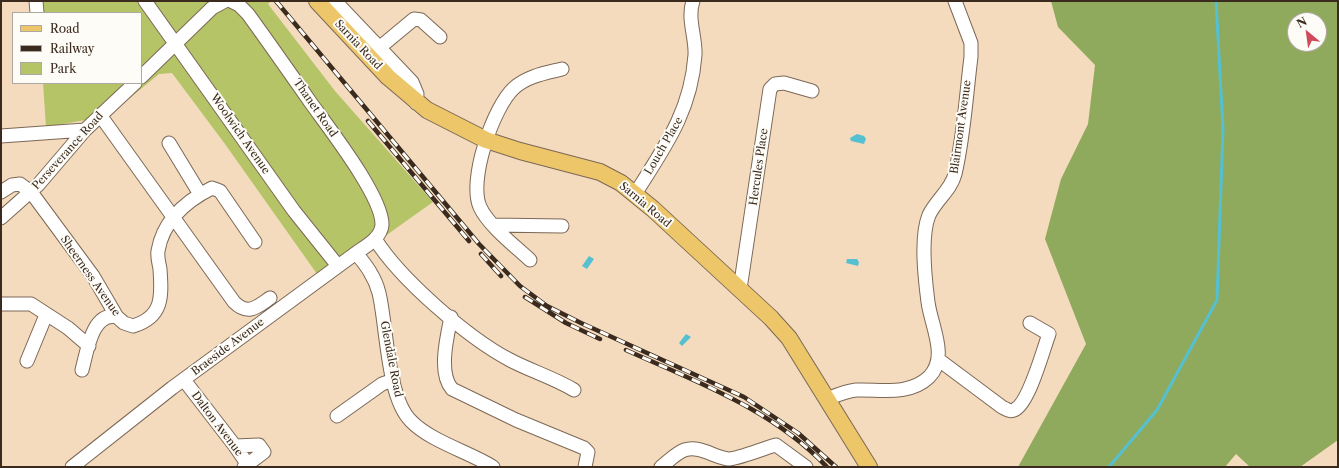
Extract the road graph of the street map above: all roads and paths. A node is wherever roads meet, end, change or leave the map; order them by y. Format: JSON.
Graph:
{"nodes":[{"id":1,"x":36,"y":1,"type":"edge"},
{"id":2,"x":145,"y":1,"type":"edge"},
{"id":3,"x":224,"y":1,"type":"edge"},
{"id":4,"x":231,"y":1,"type":"edge"},
{"id":5,"x":317,"y":1,"type":"edge"},
{"id":6,"x":335,"y":1,"type":"edge"},
{"id":7,"x":693,"y":1,"type":"edge"},
{"id":8,"x":955,"y":1,"type":"edge"},
{"id":9,"x":37,"y":12,"type":"edge"},
{"id":10,"x":344,"y":21,"type":"junction"},
{"id":11,"x":440,"y":37,"type":"dead end"},
{"id":12,"x":175,"y":44,"type":"junction"},
{"id":13,"x":374,"y":52,"type":"junction"},
{"id":14,"x":562,"y":69,"type":"dead end"},
{"id":15,"x":142,"y":76,"type":"edge"},
{"id":16,"x":134,"y":84,"type":"edge"},
{"id":17,"x":812,"y":91,"type":"dead end"},
{"id":18,"x":100,"y":115,"type":"junction"},
{"id":19,"x":85,"y":130,"type":"junction"},
{"id":20,"x":1,"y":136,"type":"edge"},
{"id":21,"x":486,"y":140,"type":"junction"},
{"id":22,"x":169,"y":143,"type":"dead end"},
{"id":23,"x":1,"y":192,"type":"edge"},
{"id":24,"x":31,"y":192,"type":"junction"},
{"id":25,"x":200,"y":194,"type":"junction"},
{"id":26,"x":635,"y":194,"type":"junction"},
{"id":27,"x":174,"y":216,"type":"junction"},
{"id":28,"x":1,"y":218,"type":"edge"},
{"id":29,"x":494,"y":225,"type":"junction"},
{"id":30,"x":382,"y":226,"type":"joint"},
{"id":31,"x":562,"y":226,"type":"dead end"},
{"id":32,"x":375,"y":239,"type":"junction"},
{"id":33,"x":256,"y":242,"type":"dead end"},
{"id":34,"x":356,"y":253,"type":"junction"},
{"id":35,"x":530,"y":260,"type":"dead end"},
{"id":36,"x":338,"y":266,"type":"junction"},
{"id":37,"x":740,"y":289,"type":"junction"},
{"id":38,"x":270,"y":298,"type":"dead end"},
{"id":39,"x":1,"y":304,"type":"edge"},
{"id":40,"x":46,"y":315,"type":"junction"},
{"id":41,"x":117,"y":317,"type":"junction"},
{"id":42,"x":451,"y":317,"type":"junction"},
{"id":43,"x":1030,"y":323,"type":"dead end"},
{"id":44,"x":89,"y":346,"type":"junction"},
{"id":45,"x":27,"y":360,"type":"dead end"},
{"id":46,"x":939,"y":360,"type":"junction"},
{"id":47,"x":82,"y":370,"type":"dead end"},
{"id":48,"x":184,"y":380,"type":"junction"},
{"id":49,"x":393,"y":380,"type":"junction"},
{"id":50,"x":574,"y":390,"type":"dead end"},
{"id":51,"x":827,"y":399,"type":"junction"},
{"id":52,"x":337,"y":416,"type":"dead end"},
{"id":53,"x":236,"y":446,"type":"junction"},
{"id":54,"x":76,"y":466,"type":"edge"},
{"id":55,"x":246,"y":466,"type":"edge"},
{"id":56,"x":493,"y":467,"type":"edge"},
{"id":57,"x":585,"y":467,"type":"edge"},
{"id":58,"x":661,"y":467,"type":"edge"},
{"id":59,"x":806,"y":467,"type":"edge"},
{"id":60,"x":869,"y":467,"type":"edge"}],
"edges":[{"from":1,"to":9,"type":"street"},
{"from":2,"to":12,"type":"street","name":"Woolwich Avenue"},
{"from":3,"to":12,"type":"street"},
{"from":4,"to":30,"type":"street","name":"Thanet Road"},
{"from":5,"to":10,"type":"main road","name":"Sarnia Road"},
{"from":6,"to":10,"type":"street"},
{"from":7,"to":26,"type":"street","name":"Louch Place"},
{"from":8,"to":46,"type":"street","name":"Blairmont Avenue"},
{"from":10,"to":13,"type":"main road","name":"Sarnia Road"},
{"from":11,"to":13,"type":"street"},
{"from":12,"to":15,"type":"street"},
{"from":12,"to":36,"type":"street","name":"Woolwich Avenue"},
{"from":13,"to":21,"type":"main road","name":"Sarnia Road"},
{"from":14,"to":21,"type":"street"},
{"from":16,"to":18,"type":"street","name":"Perseverance Road"},
{"from":17,"to":37,"type":"street","name":"Hercules Place"},
{"from":18,"to":19,"type":"street","name":"Perseverance Road"},
{"from":18,"to":27,"type":"street"},
{"from":19,"to":20,"type":"street"},
{"from":19,"to":24,"type":"street","name":"Perseverance Road"},
{"from":21,"to":26,"type":"main road","name":"Sarnia Road"},
{"from":21,"to":29,"type":"street"},
{"from":22,"to":25,"type":"street"},
{"from":23,"to":24,"type":"street"},
{"from":24,"to":28,"type":"street","name":"Perseverance Road"},
{"from":24,"to":41,"type":"street","name":"Sheerness Avenue"},
{"from":25,"to":27,"type":"street"},
{"from":25,"to":33,"type":"street"},
{"from":26,"to":37,"type":"main road","name":"Sarnia Road"},
{"from":27,"to":38,"type":"street"},
{"from":27,"to":41,"type":"street","name":"Sheerness Avenue"},
{"from":29,"to":31,"type":"street"},
{"from":29,"to":35,"type":"street"},
{"from":30,"to":32,"type":"street","name":"Braeside Avenue"},
{"from":32,"to":34,"type":"street","name":"Braeside Avenue"},
{"from":32,"to":42,"type":"street"},
{"from":34,"to":36,"type":"street","name":"Braeside Avenue"},
{"from":34,"to":49,"type":"street","name":"Glendale Road"},
{"from":36,"to":48,"type":"street","name":"Braeside Avenue"},
{"from":37,"to":51,"type":"main road","name":"Sarnia Road"},
{"from":39,"to":40,"type":"street"},
{"from":40,"to":44,"type":"street"},
{"from":40,"to":45,"type":"street"},
{"from":41,"to":44,"type":"street"},
{"from":42,"to":50,"type":"street"},
{"from":42,"to":57,"type":"street"},
{"from":43,"to":46,"type":"street"},
{"from":44,"to":47,"type":"street"},
{"from":46,"to":51,"type":"street"},
{"from":48,"to":53,"type":"street","name":"Dalton Avenue"},
{"from":48,"to":54,"type":"street","name":"Braeside Avenue"},
{"from":49,"to":52,"type":"street"},
{"from":49,"to":56,"type":"street","name":"Glendale Road"},
{"from":51,"to":60,"type":"main road","name":"Sarnia Road"},
{"from":53,"to":55,"type":"street","name":"Dalton Avenue"},
{"from":53,"to":55,"type":"street"},
{"from":58,"to":59,"type":"street"}]}
